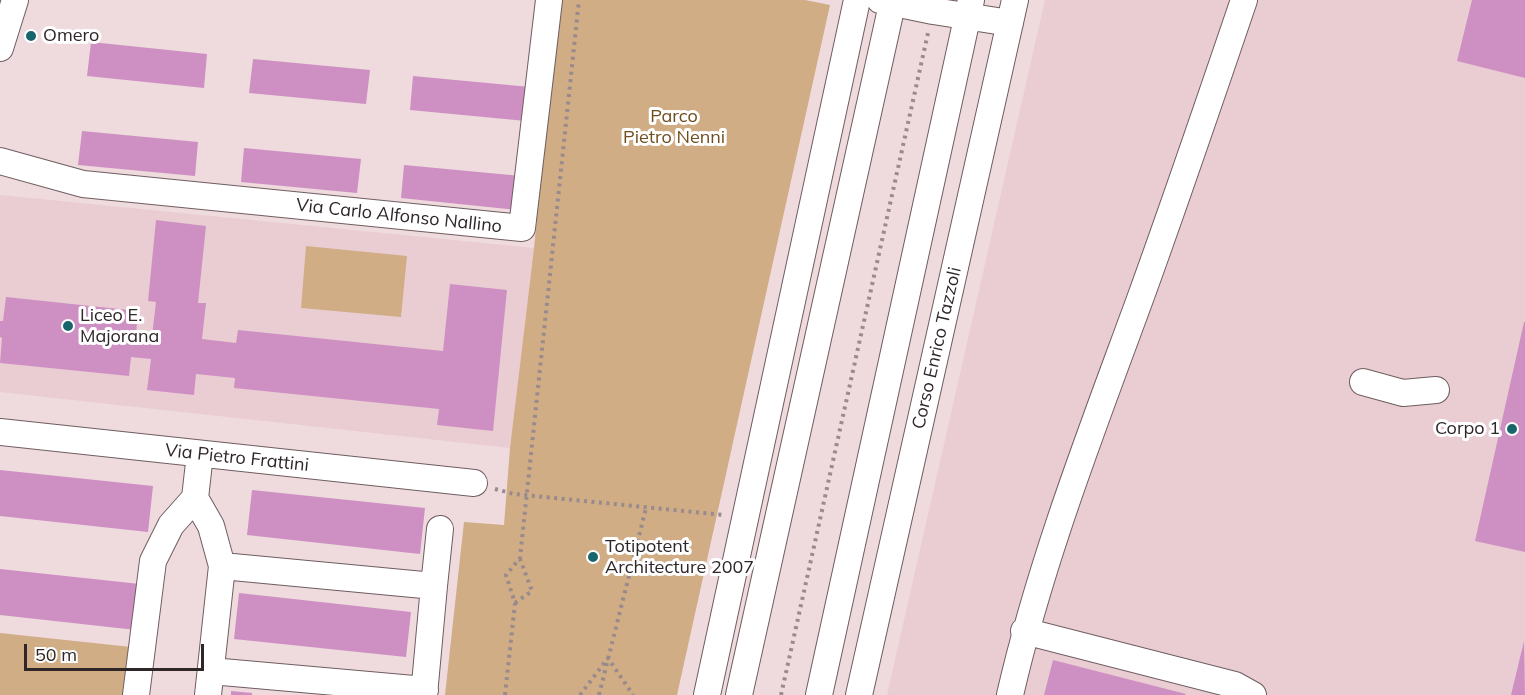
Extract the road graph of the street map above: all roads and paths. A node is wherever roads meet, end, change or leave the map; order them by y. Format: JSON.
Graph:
{"nodes":[{"id":1,"x":15,"y":0,"type":"edge"},
{"id":2,"x":549,"y":0,"type":"edge"},
{"id":3,"x":579,"y":0,"type":"edge"},
{"id":4,"x":857,"y":0,"type":"edge"},
{"id":5,"x":1244,"y":0,"type":"edge"},
{"id":6,"x":889,"y":1,"type":"edge"},
{"id":7,"x":969,"y":8,"type":"edge"},
{"id":8,"x":933,"y":11,"type":"junction"},
{"id":9,"x":1013,"y":12,"type":"edge"},
{"id":10,"x":0,"y":47,"type":"edge"},
{"id":11,"x":0,"y":161,"type":"edge"},
{"id":12,"x":1363,"y":382,"type":"dead end"},
{"id":13,"x":1436,"y":390,"type":"dead end"},
{"id":14,"x":0,"y":432,"type":"edge"},
{"id":15,"x":200,"y":454,"type":"junction"},
{"id":16,"x":474,"y":483,"type":"joint"},
{"id":17,"x":526,"y":495,"type":"junction"},
{"id":18,"x":195,"y":498,"type":"junction"},
{"id":19,"x":645,"y":508,"type":"junction"},
{"id":20,"x":745,"y":520,"type":"junction"},
{"id":21,"x":440,"y":530,"type":"dead end"},
{"id":22,"x":520,"y":558,"type":"junction"},
{"id":23,"x":222,"y":566,"type":"junction"},
{"id":24,"x":434,"y":586,"type":"junction"},
{"id":25,"x":515,"y":603,"type":"junction"},
{"id":26,"x":1024,"y":631,"type":"junction"},
{"id":27,"x":608,"y":658,"type":"junction"},
{"id":28,"x":210,"y":683,"type":"edge"},
{"id":29,"x":424,"y":693,"type":"edge"},
{"id":30,"x":136,"y":695,"type":"edge"},
{"id":31,"x":505,"y":695,"type":"edge"},
{"id":32,"x":580,"y":695,"type":"edge"},
{"id":33,"x":599,"y":695,"type":"edge"},
{"id":34,"x":633,"y":695,"type":"edge"},
{"id":35,"x":707,"y":695,"type":"edge"},
{"id":36,"x":739,"y":695,"type":"edge"},
{"id":37,"x":781,"y":695,"type":"edge"},
{"id":38,"x":819,"y":695,"type":"edge"},
{"id":39,"x":860,"y":695,"type":"edge"},
{"id":40,"x":1010,"y":695,"type":"edge"},
{"id":41,"x":1253,"y":695,"type":"edge"}],
"edges":[{"from":1,"to":10,"type":"street"},
{"from":2,"to":11,"type":"street","name":"Via Carlo Alfonso Nallino"},
{"from":3,"to":17,"type":"path"},
{"from":4,"to":20,"type":"street"},
{"from":5,"to":26,"type":"street"},
{"from":6,"to":8,"type":"street"},
{"from":6,"to":36,"type":"street"},
{"from":7,"to":8,"type":"street"},
{"from":7,"to":9,"type":"street"},
{"from":7,"to":38,"type":"street"},
{"from":8,"to":37,"type":"path"},
{"from":9,"to":39,"type":"street","name":"Corso Enrico Tazzoli"},
{"from":12,"to":13,"type":"street"},
{"from":14,"to":15,"type":"street","name":"Via Pietro Frattini"},
{"from":15,"to":16,"type":"street","name":"Via Pietro Frattini"},
{"from":15,"to":18,"type":"street"},
{"from":16,"to":17,"type":"path"},
{"from":17,"to":19,"type":"path"},
{"from":17,"to":22,"type":"path"},
{"from":18,"to":23,"type":"street"},
{"from":18,"to":30,"type":"street"},
{"from":19,"to":20,"type":"path"},
{"from":19,"to":27,"type":"path"},
{"from":20,"to":35,"type":"street"},
{"from":21,"to":24,"type":"street"},
{"from":22,"to":25,"type":"path"},
{"from":22,"to":25,"type":"path"},
{"from":23,"to":24,"type":"street"},
{"from":23,"to":28,"type":"street"},
{"from":24,"to":29,"type":"street"},
{"from":25,"to":31,"type":"path"},
{"from":26,"to":40,"type":"street"},
{"from":26,"to":41,"type":"street"},
{"from":27,"to":32,"type":"path"},
{"from":27,"to":33,"type":"path"},
{"from":27,"to":34,"type":"path"},
{"from":28,"to":29,"type":"street"}]}
